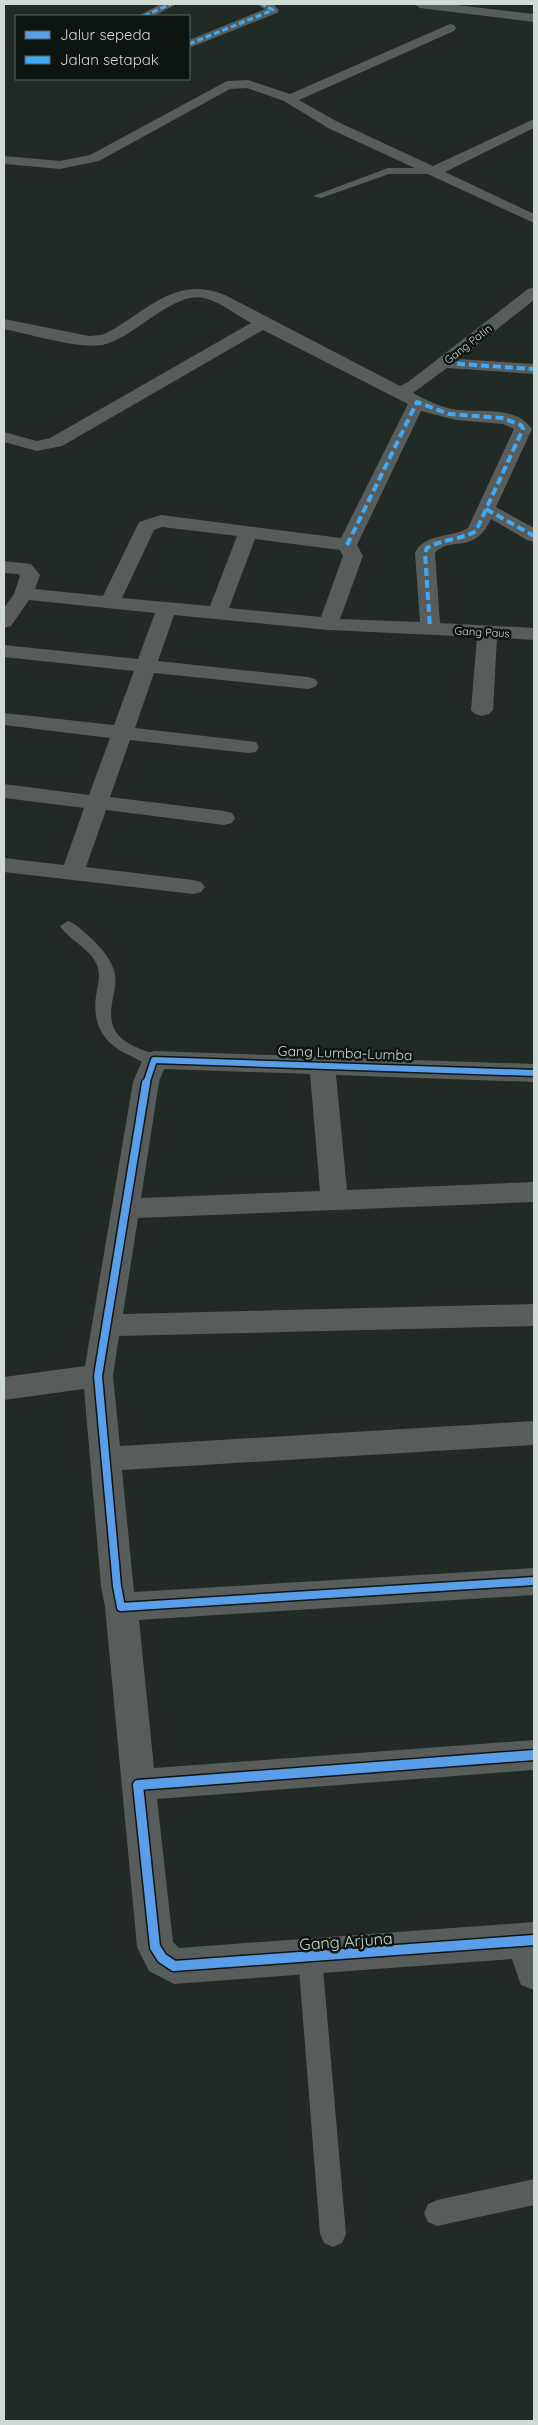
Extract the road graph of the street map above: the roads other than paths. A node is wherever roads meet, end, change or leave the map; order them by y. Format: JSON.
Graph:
{"nodes":[{"id":1,"x":172,"y":4,"type":"edge"},
{"id":2,"x":262,"y":4,"type":"edge"},
{"id":3,"x":420,"y":4,"type":"edge"},
{"id":4,"x":146,"y":15,"type":"edge"},
{"id":5,"x":534,"y":18,"type":"edge"},
{"id":6,"x":450,"y":28,"type":"dead end"},
{"id":7,"x":190,"y":44,"type":"edge"},
{"id":8,"x":291,"y":99,"type":"junction"},
{"id":9,"x":534,"y":123,"type":"edge"},
{"id":10,"x":4,"y":160,"type":"edge"},
{"id":11,"x":435,"y":172,"type":"junction"},
{"id":12,"x":318,"y":196,"type":"dead end"},
{"id":13,"x":534,"y":219,"type":"edge"},
{"id":14,"x":534,"y":292,"type":"edge"},
{"id":15,"x":263,"y":323,"type":"junction"},
{"id":16,"x":4,"y":324,"type":"edge"},
{"id":17,"x":445,"y":363,"type":"junction"},
{"id":18,"x":534,"y":369,"type":"edge"},
{"id":19,"x":399,"y":393,"type":"junction"},
{"id":20,"x":417,"y":402,"type":"junction"},
{"id":21,"x":4,"y":437,"type":"edge"},
{"id":22,"x":486,"y":509,"type":"junction"},
{"id":23,"x":248,"y":532,"type":"junction"},
{"id":24,"x":534,"y":536,"type":"edge"},
{"id":25,"x":346,"y":545,"type":"junction"},
{"id":26,"x":4,"y":567,"type":"edge"},
{"id":27,"x":24,"y":594,"type":"junction"},
{"id":28,"x":110,"y":603,"type":"junction"},
{"id":29,"x":166,"y":609,"type":"junction"},
{"id":30,"x":217,"y":613,"type":"junction"},
{"id":31,"x":4,"y":622,"type":"edge"},
{"id":32,"x":328,"y":624,"type":"junction"},
{"id":33,"x":430,"y":628,"type":"junction"},
{"id":34,"x":487,"y":633,"type":"junction"},
{"id":35,"x":534,"y":634,"type":"edge"},
{"id":36,"x":4,"y":651,"type":"edge"},
{"id":37,"x":145,"y":667,"type":"junction"},
{"id":38,"x":308,"y":683,"type":"dead end"},
{"id":39,"x":482,"y":710,"type":"dead end"},
{"id":40,"x":4,"y":719,"type":"edge"},
{"id":41,"x":122,"y":732,"type":"junction"},
{"id":42,"x":248,"y":748,"type":"dead end"},
{"id":43,"x":4,"y":790,"type":"edge"},
{"id":44,"x":98,"y":802,"type":"junction"},
{"id":45,"x":224,"y":818,"type":"dead end"},
{"id":46,"x":4,"y":865,"type":"edge"},
{"id":47,"x":72,"y":874,"type":"junction"},
{"id":48,"x":193,"y":887,"type":"dead end"},
{"id":49,"x":68,"y":926,"type":"dead end"},
{"id":50,"x":154,"y":1060,"type":"junction"},
{"id":51,"x":322,"y":1065,"type":"junction"},
{"id":52,"x":534,"y":1073,"type":"edge"},
{"id":53,"x":534,"y":1192,"type":"edge"},
{"id":54,"x":334,"y":1200,"type":"junction"},
{"id":55,"x":125,"y":1209,"type":"junction"},
{"id":56,"x":534,"y":1315,"type":"edge"},
{"id":57,"x":106,"y":1324,"type":"junction"},
{"id":58,"x":98,"y":1376,"type":"junction"},
{"id":59,"x":4,"y":1388,"type":"edge"},
{"id":60,"x":534,"y":1433,"type":"edge"},
{"id":61,"x":107,"y":1459,"type":"junction"},
{"id":62,"x":534,"y":1581,"type":"edge"},
{"id":63,"x":121,"y":1607,"type":"junction"},
{"id":64,"x":534,"y":1755,"type":"edge"},
{"id":65,"x":138,"y":1785,"type":"junction"},
{"id":66,"x":531,"y":1951,"type":"edge"},
{"id":67,"x":310,"y":1957,"type":"junction"},
{"id":68,"x":534,"y":2192,"type":"edge"},
{"id":69,"x":437,"y":2213,"type":"dead end"},
{"id":70,"x":333,"y":2234,"type":"dead end"}],
"edges":[{"from":1,"to":4,"type":"street"},
{"from":2,"to":7,"type":"street"},
{"from":3,"to":5,"type":"street"},
{"from":6,"to":8,"type":"street"},
{"from":8,"to":10,"type":"street"},
{"from":8,"to":11,"type":"street"},
{"from":9,"to":11,"type":"street"},
{"from":11,"to":12,"type":"lane"},
{"from":11,"to":13,"type":"street"},
{"from":14,"to":17,"type":"street","name":"Gang Patin"},
{"from":15,"to":16,"type":"street"},
{"from":15,"to":19,"type":"street"},
{"from":15,"to":21,"type":"street"},
{"from":17,"to":18,"type":"street"},
{"from":17,"to":19,"type":"street","name":"Gang Patin"},
{"from":19,"to":20,"type":"street"},
{"from":20,"to":22,"type":"street"},
{"from":20,"to":25,"type":"street"},
{"from":22,"to":24,"type":"street"},
{"from":22,"to":33,"type":"street"},
{"from":23,"to":25,"type":"street"},
{"from":23,"to":28,"type":"street"},
{"from":23,"to":30,"type":"street"},
{"from":25,"to":32,"type":"street"},
{"from":26,"to":27,"type":"street"},
{"from":27,"to":28,"type":"street","name":"Gang Paus"},
{"from":27,"to":31,"type":"street"},
{"from":28,"to":29,"type":"street","name":"Gang Paus"},
{"from":29,"to":30,"type":"street","name":"Gang Paus"},
{"from":29,"to":37,"type":"street"},
{"from":30,"to":32,"type":"street","name":"Gang Paus"},
{"from":32,"to":33,"type":"street","name":"Gang Paus"},
{"from":33,"to":34,"type":"street","name":"Gang Paus"},
{"from":34,"to":35,"type":"street","name":"Gang Paus"},
{"from":34,"to":39,"type":"street"},
{"from":36,"to":37,"type":"street"},
{"from":37,"to":38,"type":"street"},
{"from":37,"to":41,"type":"street"},
{"from":40,"to":41,"type":"street"},
{"from":41,"to":42,"type":"street"},
{"from":41,"to":44,"type":"street"},
{"from":43,"to":44,"type":"street"},
{"from":44,"to":45,"type":"street"},
{"from":44,"to":47,"type":"street"},
{"from":46,"to":47,"type":"street"},
{"from":47,"to":48,"type":"street"},
{"from":49,"to":50,"type":"lane"},
{"from":50,"to":51,"type":"street","name":"Gang Lumba-Lumba"},
{"from":50,"to":55,"type":"street"},
{"from":51,"to":52,"type":"street","name":"Gang Lumba-Lumba"},
{"from":51,"to":54,"type":"street"},
{"from":53,"to":54,"type":"street"},
{"from":54,"to":55,"type":"street"},
{"from":55,"to":57,"type":"street"},
{"from":56,"to":57,"type":"street"},
{"from":57,"to":58,"type":"street"},
{"from":58,"to":59,"type":"street"},
{"from":58,"to":61,"type":"street"},
{"from":60,"to":61,"type":"street"},
{"from":61,"to":63,"type":"street"},
{"from":62,"to":63,"type":"street"},
{"from":63,"to":65,"type":"street"},
{"from":64,"to":65,"type":"street"},
{"from":65,"to":67,"type":"street","name":"Gang Arjuna"},
{"from":66,"to":67,"type":"street","name":"Gang Arjuna"},
{"from":67,"to":70,"type":"lane"},
{"from":68,"to":69,"type":"lane"}]}
